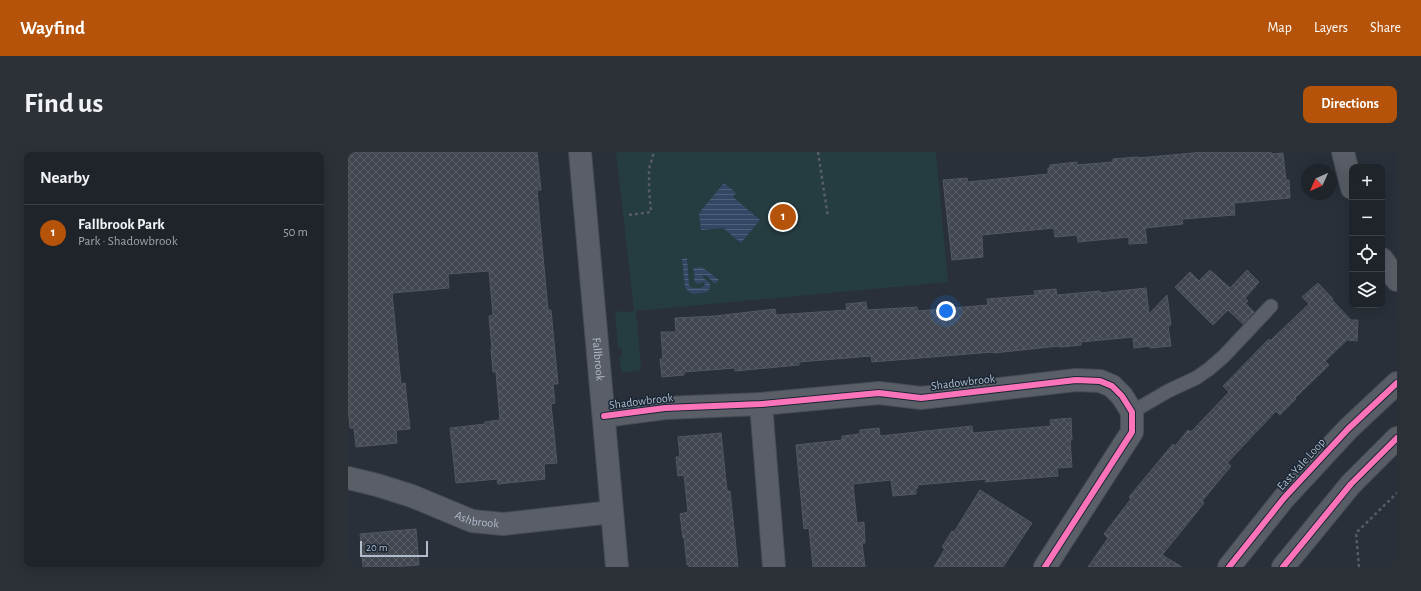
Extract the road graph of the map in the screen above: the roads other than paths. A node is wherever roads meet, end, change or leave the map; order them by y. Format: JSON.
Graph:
{"nodes":[{"id":1,"x":580,"y":152,"type":"edge"},
{"id":2,"x":1343,"y":152,"type":"edge"},
{"id":3,"x":1349,"y":176,"type":"edge"},
{"id":4,"x":1385,"y":262,"type":"edge"},
{"id":5,"x":1397,"y":280,"type":"edge"},
{"id":6,"x":1271,"y":306,"type":"dead end"},
{"id":7,"x":1397,"y":383,"type":"edge"},
{"id":8,"x":761,"y":404,"type":"junction"},
{"id":9,"x":1132,"y":412,"type":"junction"},
{"id":10,"x":604,"y":416,"type":"junction"},
{"id":11,"x":1397,"y":438,"type":"edge"},
{"id":12,"x":348,"y":478,"type":"edge"},
{"id":13,"x":612,"y":512,"type":"junction"},
{"id":14,"x":617,"y":567,"type":"edge"},
{"id":15,"x":774,"y":567,"type":"edge"},
{"id":16,"x":1045,"y":567,"type":"edge"},
{"id":17,"x":1229,"y":567,"type":"edge"},
{"id":18,"x":1282,"y":567,"type":"edge"}],
"edges":[{"from":1,"to":10,"type":"street","name":"Fallbrook"},
{"from":2,"to":3,"type":"street"},
{"from":4,"to":5,"type":"street"},
{"from":6,"to":9,"type":"lane"},
{"from":7,"to":17,"type":"main road","name":"East Yale Loop"},
{"from":8,"to":9,"type":"street","name":"Shadowbrook"},
{"from":8,"to":10,"type":"street","name":"Shadowbrook"},
{"from":8,"to":15,"type":"street"},
{"from":9,"to":16,"type":"street"},
{"from":10,"to":13,"type":"street","name":"Fallbrook"},
{"from":11,"to":18,"type":"main road"},
{"from":12,"to":13,"type":"street","name":"Ashbrook"},
{"from":13,"to":14,"type":"street","name":"Fallbrook"}]}
